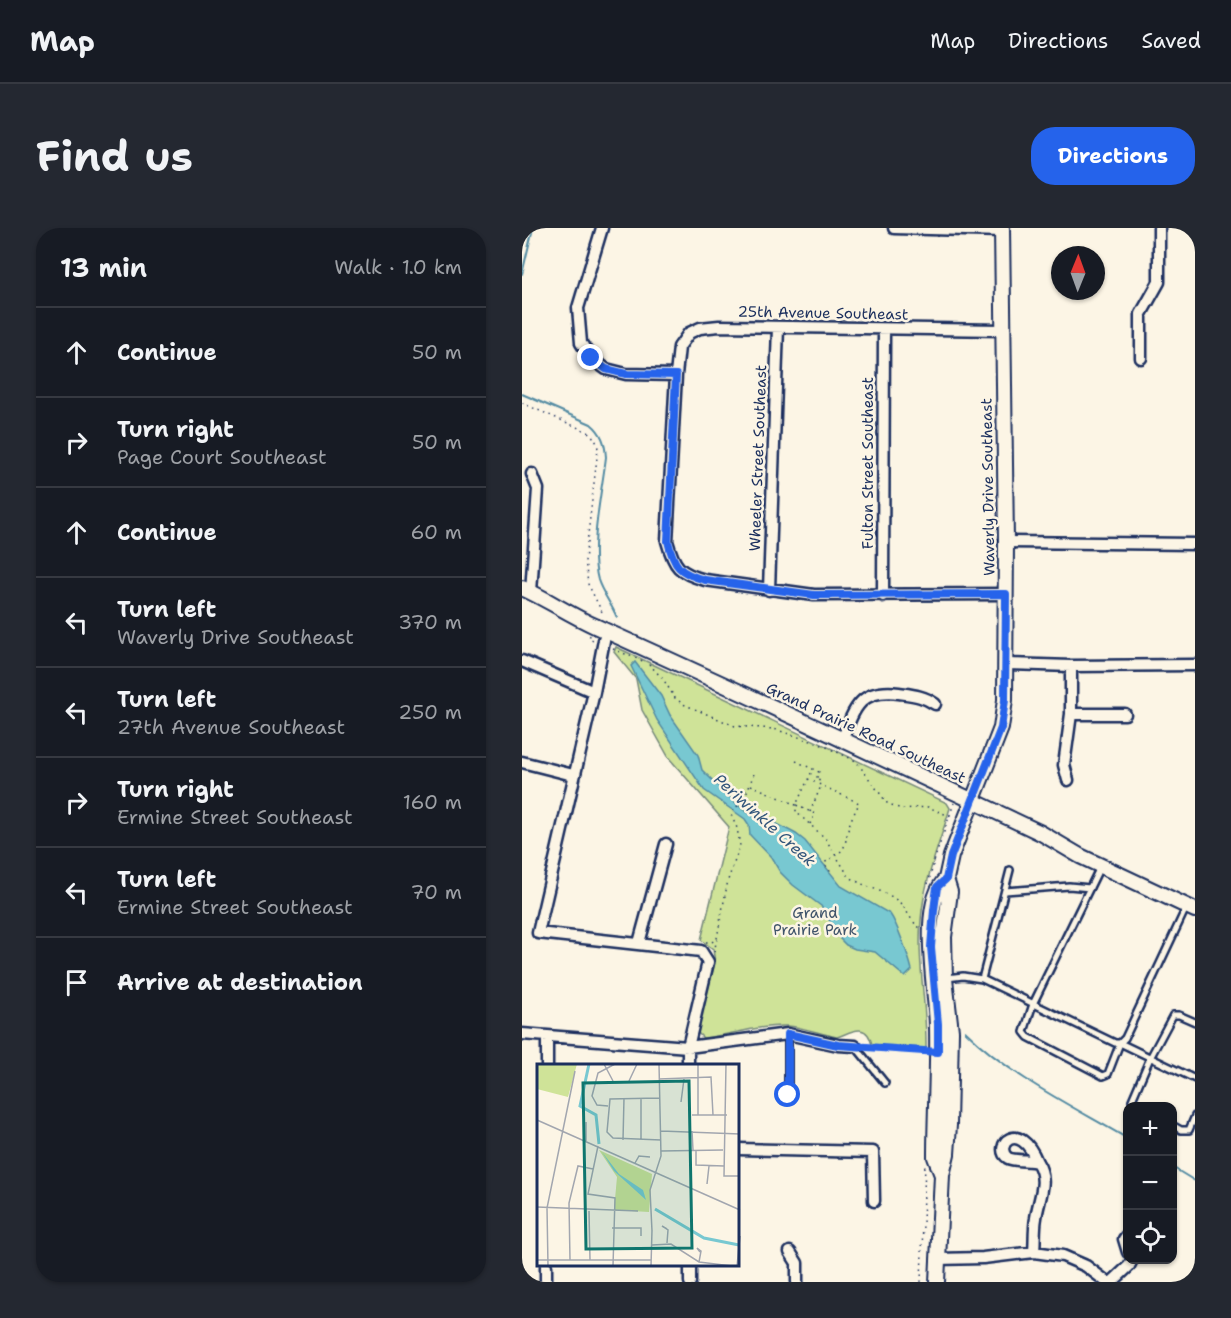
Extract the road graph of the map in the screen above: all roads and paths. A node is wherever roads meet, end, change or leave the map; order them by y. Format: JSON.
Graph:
{"nodes":[{"id":1,"x":523,"y":228,"type":"edge"},
{"id":2,"x":602,"y":228,"type":"edge"},
{"id":3,"x":894,"y":228,"type":"edge"},
{"id":4,"x":1160,"y":228,"type":"edge"},
{"id":5,"x":1002,"y":229,"type":"edge"},
{"id":6,"x":522,"y":232,"type":"edge"},
{"id":7,"x":778,"y":327,"type":"junction"},
{"id":8,"x":884,"y":329,"type":"junction"},
{"id":9,"x":1003,"y":330,"type":"junction"},
{"id":10,"x":1141,"y":358,"type":"dead end"},
{"id":11,"x":676,"y":375,"type":"junction"},
{"id":12,"x":522,"y":403,"type":"edge"},
{"id":13,"x":532,"y":474,"type":"dead end"},
{"id":14,"x":1006,"y":542,"type":"junction"},
{"id":15,"x":1195,"y":544,"type":"edge"},
{"id":16,"x":526,"y":590,"type":"edge"},
{"id":17,"x":769,"y":590,"type":"junction"},
{"id":18,"x":1006,"y":594,"type":"junction"},
{"id":19,"x":883,"y":596,"type":"junction"},
{"id":20,"x":600,"y":628,"type":"junction"},
{"id":21,"x":603,"y":645,"type":"junction"},
{"id":22,"x":522,"y":661,"type":"edge"},
{"id":23,"x":1006,"y":664,"type":"junction"},
{"id":24,"x":1195,"y":665,"type":"edge"},
{"id":25,"x":1071,"y":666,"type":"junction"},
{"id":26,"x":594,"y":692,"type":"junction"},
{"id":27,"x":935,"y":704,"type":"dead end"},
{"id":28,"x":1071,"y":714,"type":"junction"},
{"id":29,"x":1125,"y":714,"type":"dead end"},
{"id":30,"x":842,"y":741,"type":"junction"},
{"id":31,"x":796,"y":761,"type":"dead end"},
{"id":32,"x":522,"y":762,"type":"edge"},
{"id":33,"x":813,"y":769,"type":"junction"},
{"id":34,"x":755,"y":771,"type":"dead end"},
{"id":35,"x":573,"y":775,"type":"junction"},
{"id":36,"x":808,"y":779,"type":"junction"},
{"id":37,"x":1068,"y":780,"type":"dead end"},
{"id":38,"x":817,"y":783,"type":"junction"},
{"id":39,"x":752,"y":784,"type":"junction"},
{"id":40,"x":821,"y":785,"type":"junction"},
{"id":41,"x":972,"y":801,"type":"junction"},
{"id":42,"x":796,"y":805,"type":"junction"},
{"id":43,"x":810,"y":812,"type":"junction"},
{"id":44,"x":965,"y":820,"type":"junction"},
{"id":45,"x":810,"y":825,"type":"junction"},
{"id":46,"x":666,"y":843,"type":"dead end"},
{"id":47,"x":837,"y":856,"type":"junction"},
{"id":48,"x":1101,"y":866,"type":"junction"},
{"id":49,"x":1010,"y":870,"type":"dead end"},
{"id":50,"x":830,"y":871,"type":"dead end"},
{"id":51,"x":946,"y":879,"type":"junction"},
{"id":52,"x":1090,"y":888,"type":"junction"},
{"id":53,"x":1005,"y":891,"type":"junction"},
{"id":54,"x":1191,"y":908,"type":"edge"},
{"id":55,"x":931,"y":929,"type":"junction"},
{"id":56,"x":717,"y":938,"type":"junction"},
{"id":57,"x":639,"y":944,"type":"junction"},
{"id":58,"x":701,"y":951,"type":"junction"},
{"id":59,"x":708,"y":962,"type":"junction"},
{"id":60,"x":945,"y":979,"type":"junction"},
{"id":61,"x":982,"y":979,"type":"junction"},
{"id":62,"x":1033,"y":1004,"type":"junction"},
{"id":63,"x":1195,"y":1022,"type":"edge"},
{"id":64,"x":522,"y":1034,"type":"edge"},
{"id":65,"x":788,"y":1034,"type":"junction"},
{"id":66,"x":547,"y":1037,"type":"junction"},
{"id":67,"x":1120,"y":1043,"type":"junction"},
{"id":68,"x":855,"y":1046,"type":"junction"},
{"id":69,"x":688,"y":1047,"type":"junction"},
{"id":70,"x":938,"y":1052,"type":"junction"},
{"id":71,"x":1150,"y":1058,"type":"junction"},
{"id":72,"x":547,"y":1064,"type":"edge"},
{"id":73,"x":688,"y":1064,"type":"edge"},
{"id":74,"x":1195,"y":1079,"type":"edge"},
{"id":75,"x":885,"y":1083,"type":"dead end"},
{"id":76,"x":788,"y":1095,"type":"dead end"},
{"id":77,"x":1133,"y":1102,"type":"edge"},
{"id":78,"x":1195,"y":1116,"type":"edge"},
{"id":79,"x":1177,"y":1128,"type":"edge"},
{"id":80,"x":740,"y":1149,"type":"edge"},
{"id":81,"x":1037,"y":1162,"type":"dead end"},
{"id":82,"x":942,"y":1174,"type":"junction"},
{"id":83,"x":874,"y":1202,"type":"dead end"},
{"id":84,"x":790,"y":1252,"type":"dead end"},
{"id":85,"x":1034,"y":1252,"type":"junction"},
{"id":86,"x":937,"y":1259,"type":"junction"},
{"id":87,"x":1130,"y":1264,"type":"edge"},
{"id":88,"x":797,"y":1282,"type":"edge"},
{"id":89,"x":936,"y":1282,"type":"edge"},
{"id":90,"x":1110,"y":1282,"type":"edge"}],
"edges":[{"from":1,"to":6,"type":"path"},
{"from":2,"to":11,"type":"street"},
{"from":3,"to":5,"type":"street"},
{"from":4,"to":10,"type":"street"},
{"from":5,"to":9,"type":"main road","name":"Waverly Drive Southeast"},
{"from":7,"to":8,"type":"street","name":"25th Avenue Southeast"},
{"from":7,"to":11,"type":"street","name":"25th Avenue Southeast"},
{"from":7,"to":17,"type":"street","name":"Wheeler Street Southeast"},
{"from":8,"to":9,"type":"street","name":"25th Avenue Southeast"},
{"from":8,"to":19,"type":"street","name":"Fulton Street Southeast"},
{"from":9,"to":14,"type":"main road","name":"Waverly Drive Southeast"},
{"from":11,"to":17,"type":"street","name":"25th Avenue Southeast"},
{"from":12,"to":20,"type":"path"},
{"from":13,"to":16,"type":"street"},
{"from":14,"to":15,"type":"street"},
{"from":14,"to":18,"type":"main road","name":"Waverly Drive Southeast"},
{"from":16,"to":20,"type":"main road","name":"Grand Prairie Road Southeast"},
{"from":17,"to":19,"type":"street"},
{"from":18,"to":19,"type":"street"},
{"from":18,"to":23,"type":"main road","name":"Waverly Drive Southeast"},
{"from":20,"to":21,"type":"street"},
{"from":20,"to":21,"type":"path"},
{"from":20,"to":30,"type":"main road","name":"Grand Prairie Road Southeast"},
{"from":21,"to":26,"type":"street"},
{"from":21,"to":44,"type":"path"},
{"from":22,"to":26,"type":"street"},
{"from":23,"to":25,"type":"street"},
{"from":23,"to":41,"type":"main road","name":"Waverly Drive Southeast"},
{"from":24,"to":25,"type":"street"},
{"from":25,"to":28,"type":"street"},
{"from":26,"to":35,"type":"street"},
{"from":27,"to":30,"type":"street"},
{"from":28,"to":29,"type":"street"},
{"from":28,"to":37,"type":"street"},
{"from":30,"to":41,"type":"main road","name":"Grand Prairie Road Southeast"},
{"from":31,"to":33,"type":"path"},
{"from":32,"to":35,"type":"street"},
{"from":33,"to":36,"type":"path"},
{"from":33,"to":38,"type":"path"},
{"from":34,"to":39,"type":"path"},
{"from":35,"to":57,"type":"street"},
{"from":36,"to":38,"type":"path"},
{"from":36,"to":42,"type":"path"},
{"from":38,"to":40,"type":"path"},
{"from":39,"to":42,"type":"path"},
{"from":39,"to":56,"type":"path"},
{"from":40,"to":43,"type":"path"},
{"from":40,"to":47,"type":"path"},
{"from":41,"to":44,"type":"main road","name":"Waverly Drive Southeast"},
{"from":41,"to":48,"type":"main road","name":"Grand Prairie Road Southeast"},
{"from":42,"to":43,"type":"path"},
{"from":42,"to":45,"type":"path"},
{"from":43,"to":45,"type":"path"},
{"from":44,"to":51,"type":"main road","name":"Waverly Drive Southeast"},
{"from":45,"to":47,"type":"path"},
{"from":46,"to":57,"type":"street"},
{"from":47,"to":50,"type":"path"},
{"from":47,"to":55,"type":"path"},
{"from":48,"to":52,"type":"lane"},
{"from":48,"to":54,"type":"main road","name":"Grand Prairie Road Southeast"},
{"from":49,"to":53,"type":"lane"},
{"from":51,"to":55,"type":"main road","name":"Waverly Drive Southeast"},
{"from":51,"to":60,"type":"main road","name":"Waverly Drive Southeast"},
{"from":52,"to":53,"type":"lane"},
{"from":52,"to":62,"type":"lane"},
{"from":53,"to":61,"type":"lane"},
{"from":54,"to":67,"type":"lane"},
{"from":55,"to":70,"type":"main road","name":"Waverly Drive Southeast"},
{"from":56,"to":58,"type":"path"},
{"from":56,"to":59,"type":"path"},
{"from":57,"to":58,"type":"street"},
{"from":58,"to":59,"type":"street"},
{"from":59,"to":69,"type":"street"},
{"from":60,"to":61,"type":"lane"},
{"from":60,"to":82,"type":"main road","name":"Waverly Drive Southeast"},
{"from":61,"to":62,"type":"lane"},
{"from":62,"to":67,"type":"lane"},
{"from":62,"to":67,"type":"lane"},
{"from":63,"to":71,"type":"lane"},
{"from":64,"to":66,"type":"street"},
{"from":65,"to":68,"type":"street"},
{"from":65,"to":69,"type":"street"},
{"from":65,"to":76,"type":"lane"},
{"from":66,"to":69,"type":"street"},
{"from":66,"to":72,"type":"street"},
{"from":67,"to":71,"type":"lane"},
{"from":68,"to":70,"type":"path"},
{"from":68,"to":75,"type":"lane"},
{"from":69,"to":73,"type":"street"},
{"from":70,"to":82,"type":"main road","name":"Waverly Drive Southeast"},
{"from":71,"to":74,"type":"lane"},
{"from":71,"to":77,"type":"lane"},
{"from":78,"to":79,"type":"lane"},
{"from":80,"to":83,"type":"street"},
{"from":81,"to":85,"type":"street"},
{"from":82,"to":86,"type":"main road","name":"Waverly Drive Southeast"},
{"from":84,"to":88,"type":"street"},
{"from":85,"to":86,"type":"street"},
{"from":85,"to":90,"type":"street"},
{"from":86,"to":89,"type":"main road","name":"Waverly Drive Southeast"},
{"from":87,"to":90,"type":"street"}]}
